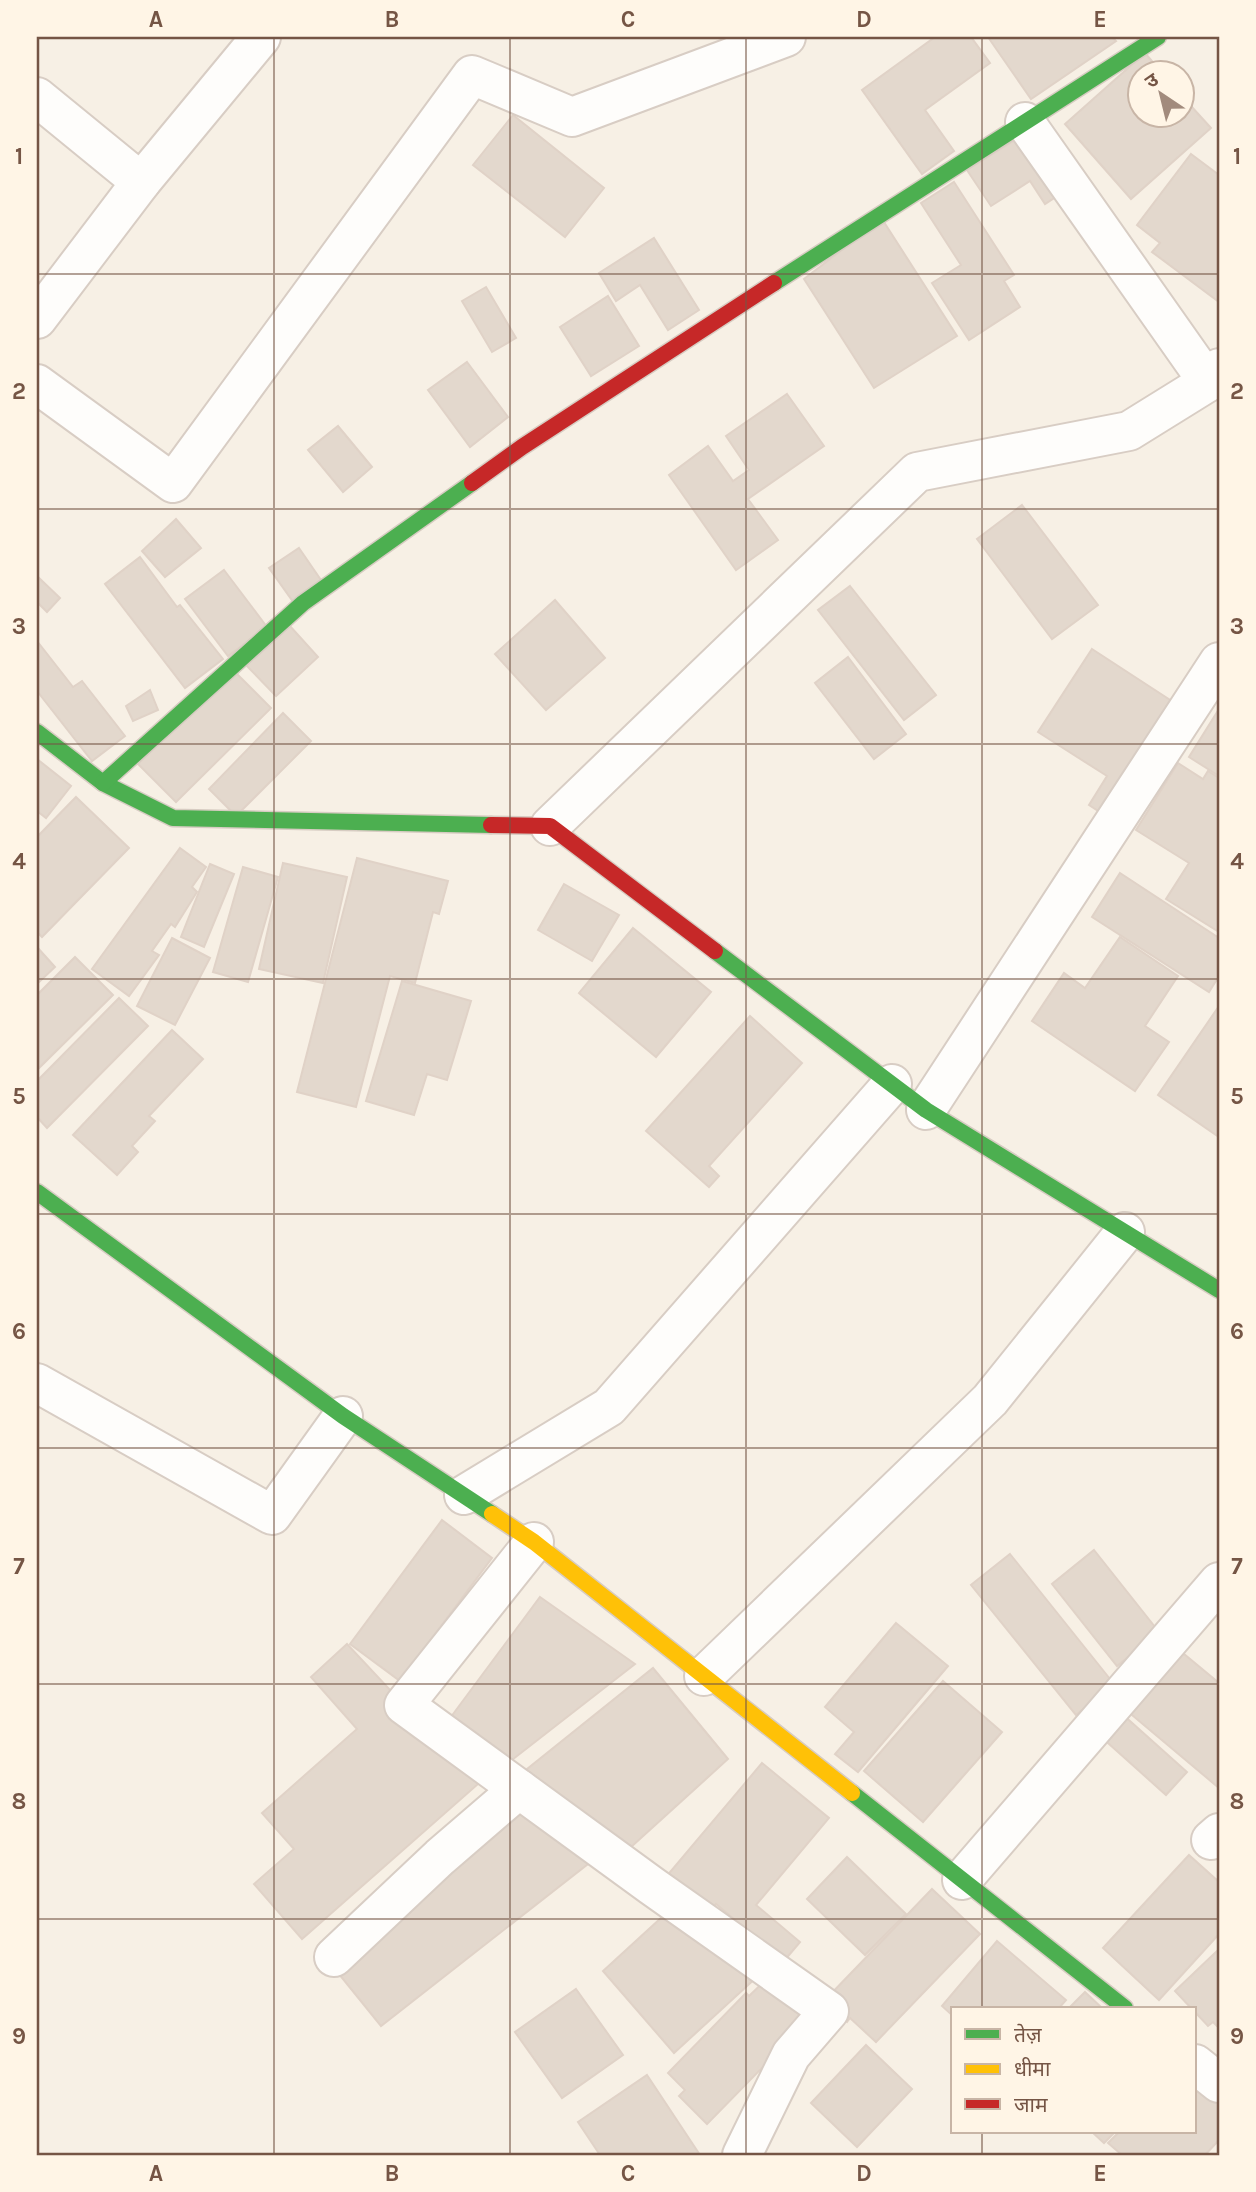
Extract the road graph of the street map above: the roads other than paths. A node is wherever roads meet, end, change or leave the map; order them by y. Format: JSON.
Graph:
{"nodes":[{"id":1,"x":261,"y":37,"type":"edge"},
{"id":2,"x":786,"y":37,"type":"edge"},
{"id":3,"x":1158,"y":37,"type":"edge"},
{"id":4,"x":37,"y":97,"type":"edge"},
{"id":5,"x":1025,"y":122,"type":"junction"},
{"id":6,"x":141,"y":182,"type":"junction"},
{"id":7,"x":37,"y":319,"type":"edge"},
{"id":8,"x":1214,"y":375,"type":"edge"},
{"id":9,"x":37,"y":384,"type":"edge"},
{"id":10,"x":1219,"y":662,"type":"edge"},
{"id":11,"x":37,"y":732,"type":"edge"},
{"id":12,"x":103,"y":783,"type":"junction"},
{"id":13,"x":550,"y":826,"type":"junction"},
{"id":14,"x":892,"y":1084,"type":"junction"},
{"id":15,"x":926,"y":1110,"type":"junction"},
{"id":16,"x":37,"y":1192,"type":"edge"},
{"id":17,"x":1125,"y":1232,"type":"junction"},
{"id":18,"x":1219,"y":1290,"type":"edge"},
{"id":19,"x":37,"y":1383,"type":"edge"},
{"id":20,"x":343,"y":1416,"type":"junction"},
{"id":21,"x":464,"y":1495,"type":"junction"},
{"id":22,"x":534,"y":1542,"type":"junction"},
{"id":23,"x":1219,"y":1583,"type":"edge"},
{"id":24,"x":704,"y":1676,"type":"junction"},
{"id":25,"x":519,"y":1789,"type":"junction"},
{"id":26,"x":962,"y":1880,"type":"junction"},
{"id":27,"x":334,"y":1957,"type":"dead end"},
{"id":28,"x":1124,"y":2007,"type":"edge"},
{"id":29,"x":1196,"y":2065,"type":"edge"},
{"id":30,"x":1219,"y":2083,"type":"edge"},
{"id":31,"x":742,"y":2155,"type":"edge"}],
"edges":[{"from":1,"to":6,"type":"street"},
{"from":2,"to":9,"type":"street"},
{"from":3,"to":5,"type":"street"},
{"from":4,"to":6,"type":"street"},
{"from":5,"to":8,"type":"street"},
{"from":5,"to":12,"type":"street"},
{"from":6,"to":7,"type":"street"},
{"from":8,"to":13,"type":"street"},
{"from":10,"to":15,"type":"street"},
{"from":11,"to":12,"type":"street"},
{"from":12,"to":13,"type":"street"},
{"from":13,"to":14,"type":"street"},
{"from":14,"to":15,"type":"street"},
{"from":14,"to":21,"type":"street"},
{"from":15,"to":17,"type":"street"},
{"from":16,"to":20,"type":"street"},
{"from":17,"to":18,"type":"street"},
{"from":17,"to":24,"type":"street"},
{"from":19,"to":20,"type":"street"},
{"from":20,"to":21,"type":"street"},
{"from":21,"to":22,"type":"street"},
{"from":22,"to":24,"type":"street"},
{"from":22,"to":25,"type":"street"},
{"from":23,"to":26,"type":"street"},
{"from":24,"to":26,"type":"street"},
{"from":25,"to":27,"type":"street"},
{"from":25,"to":31,"type":"street"},
{"from":26,"to":28,"type":"street"},
{"from":29,"to":30,"type":"street"}]}
